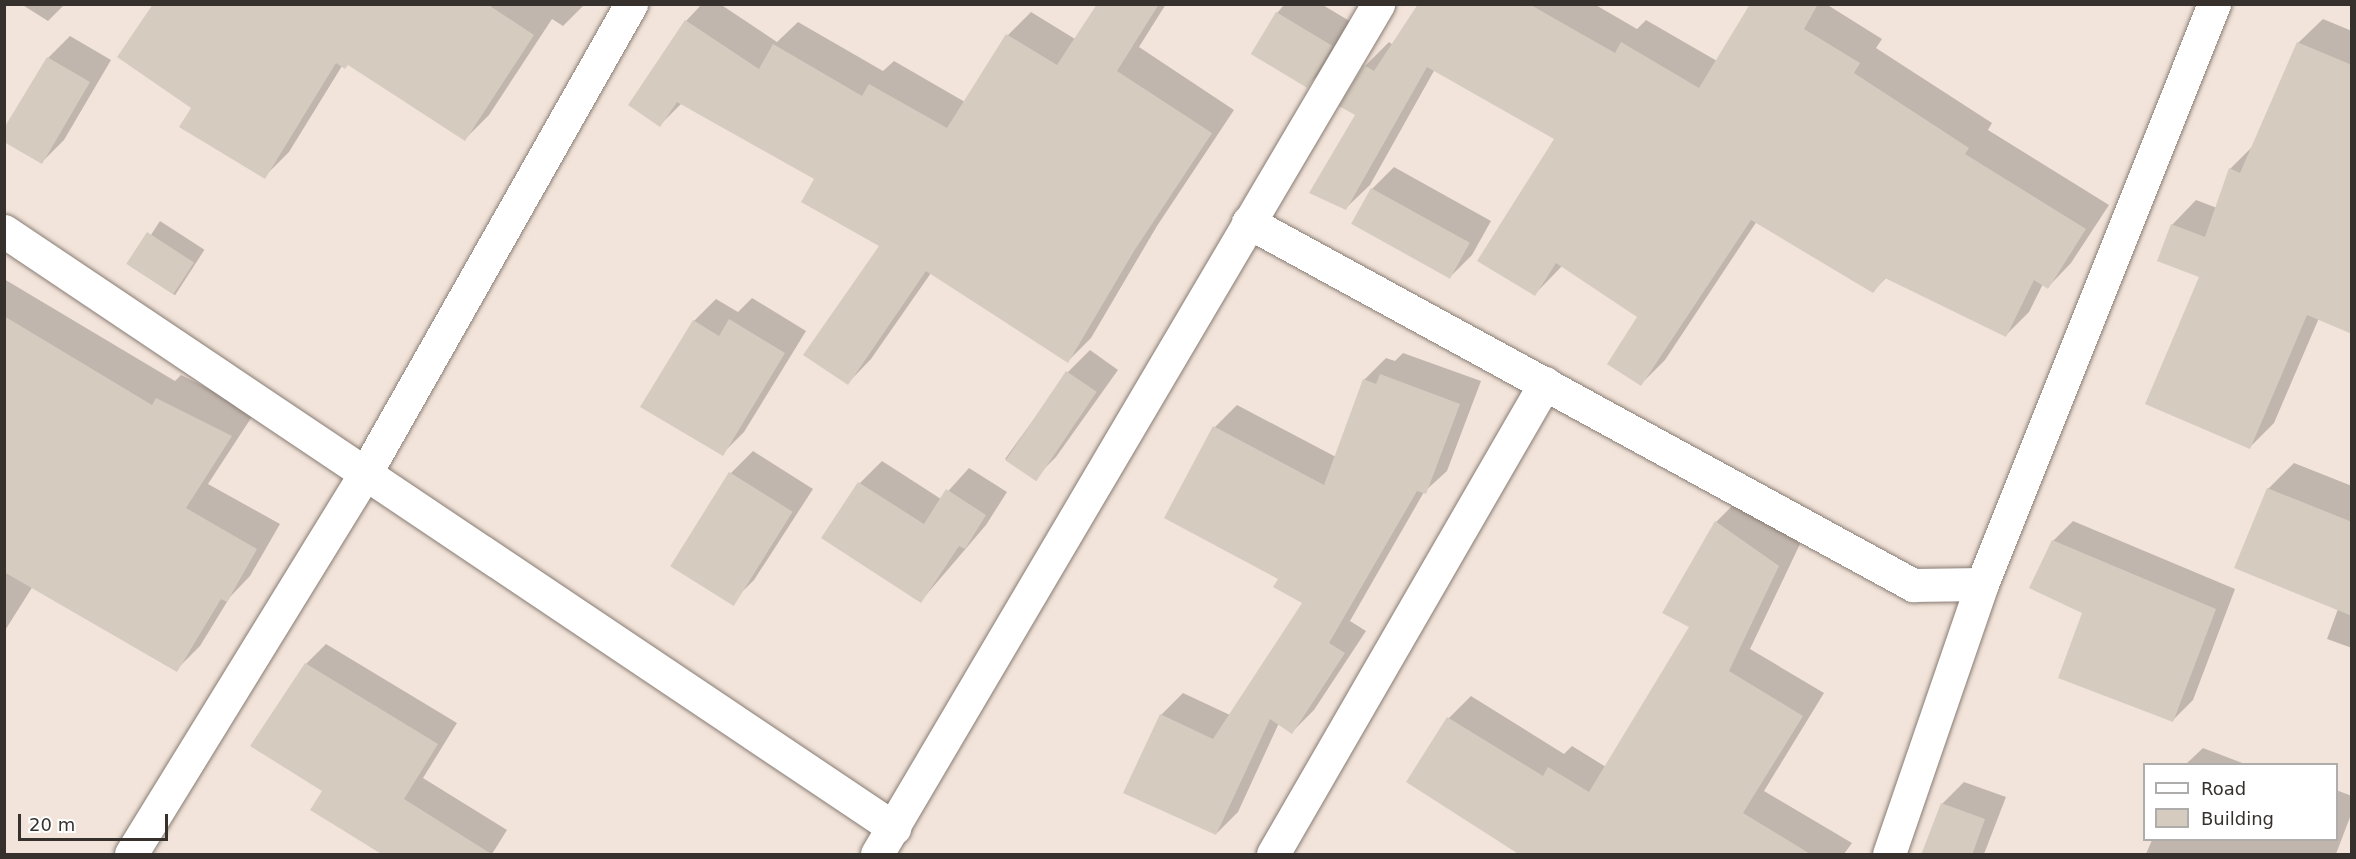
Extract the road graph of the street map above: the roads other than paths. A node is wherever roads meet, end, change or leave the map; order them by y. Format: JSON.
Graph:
{"nodes":[{"id":1,"x":631,"y":4,"type":"edge"},
{"id":2,"x":1378,"y":4,"type":"edge"},
{"id":3,"x":2214,"y":4,"type":"edge"},
{"id":4,"x":1248,"y":222,"type":"junction"},
{"id":5,"x":4,"y":231,"type":"edge"},
{"id":6,"x":1545,"y":383,"type":"junction"},
{"id":7,"x":366,"y":472,"type":"junction"},
{"id":8,"x":1982,"y":584,"type":"junction"},
{"id":9,"x":894,"y":828,"type":"junction"},
{"id":10,"x":131,"y":855,"type":"edge"},
{"id":11,"x":877,"y":855,"type":"edge"},
{"id":12,"x":1273,"y":855,"type":"edge"},
{"id":13,"x":1889,"y":855,"type":"edge"}],
"edges":[{"from":1,"to":7,"type":"street"},
{"from":2,"to":4,"type":"street"},
{"from":3,"to":8,"type":"street"},
{"from":4,"to":6,"type":"street"},
{"from":4,"to":9,"type":"street"},
{"from":5,"to":7,"type":"street"},
{"from":6,"to":8,"type":"street"},
{"from":6,"to":12,"type":"street"},
{"from":7,"to":9,"type":"street"},
{"from":7,"to":10,"type":"street"},
{"from":8,"to":13,"type":"street"},
{"from":9,"to":11,"type":"street"}]}
